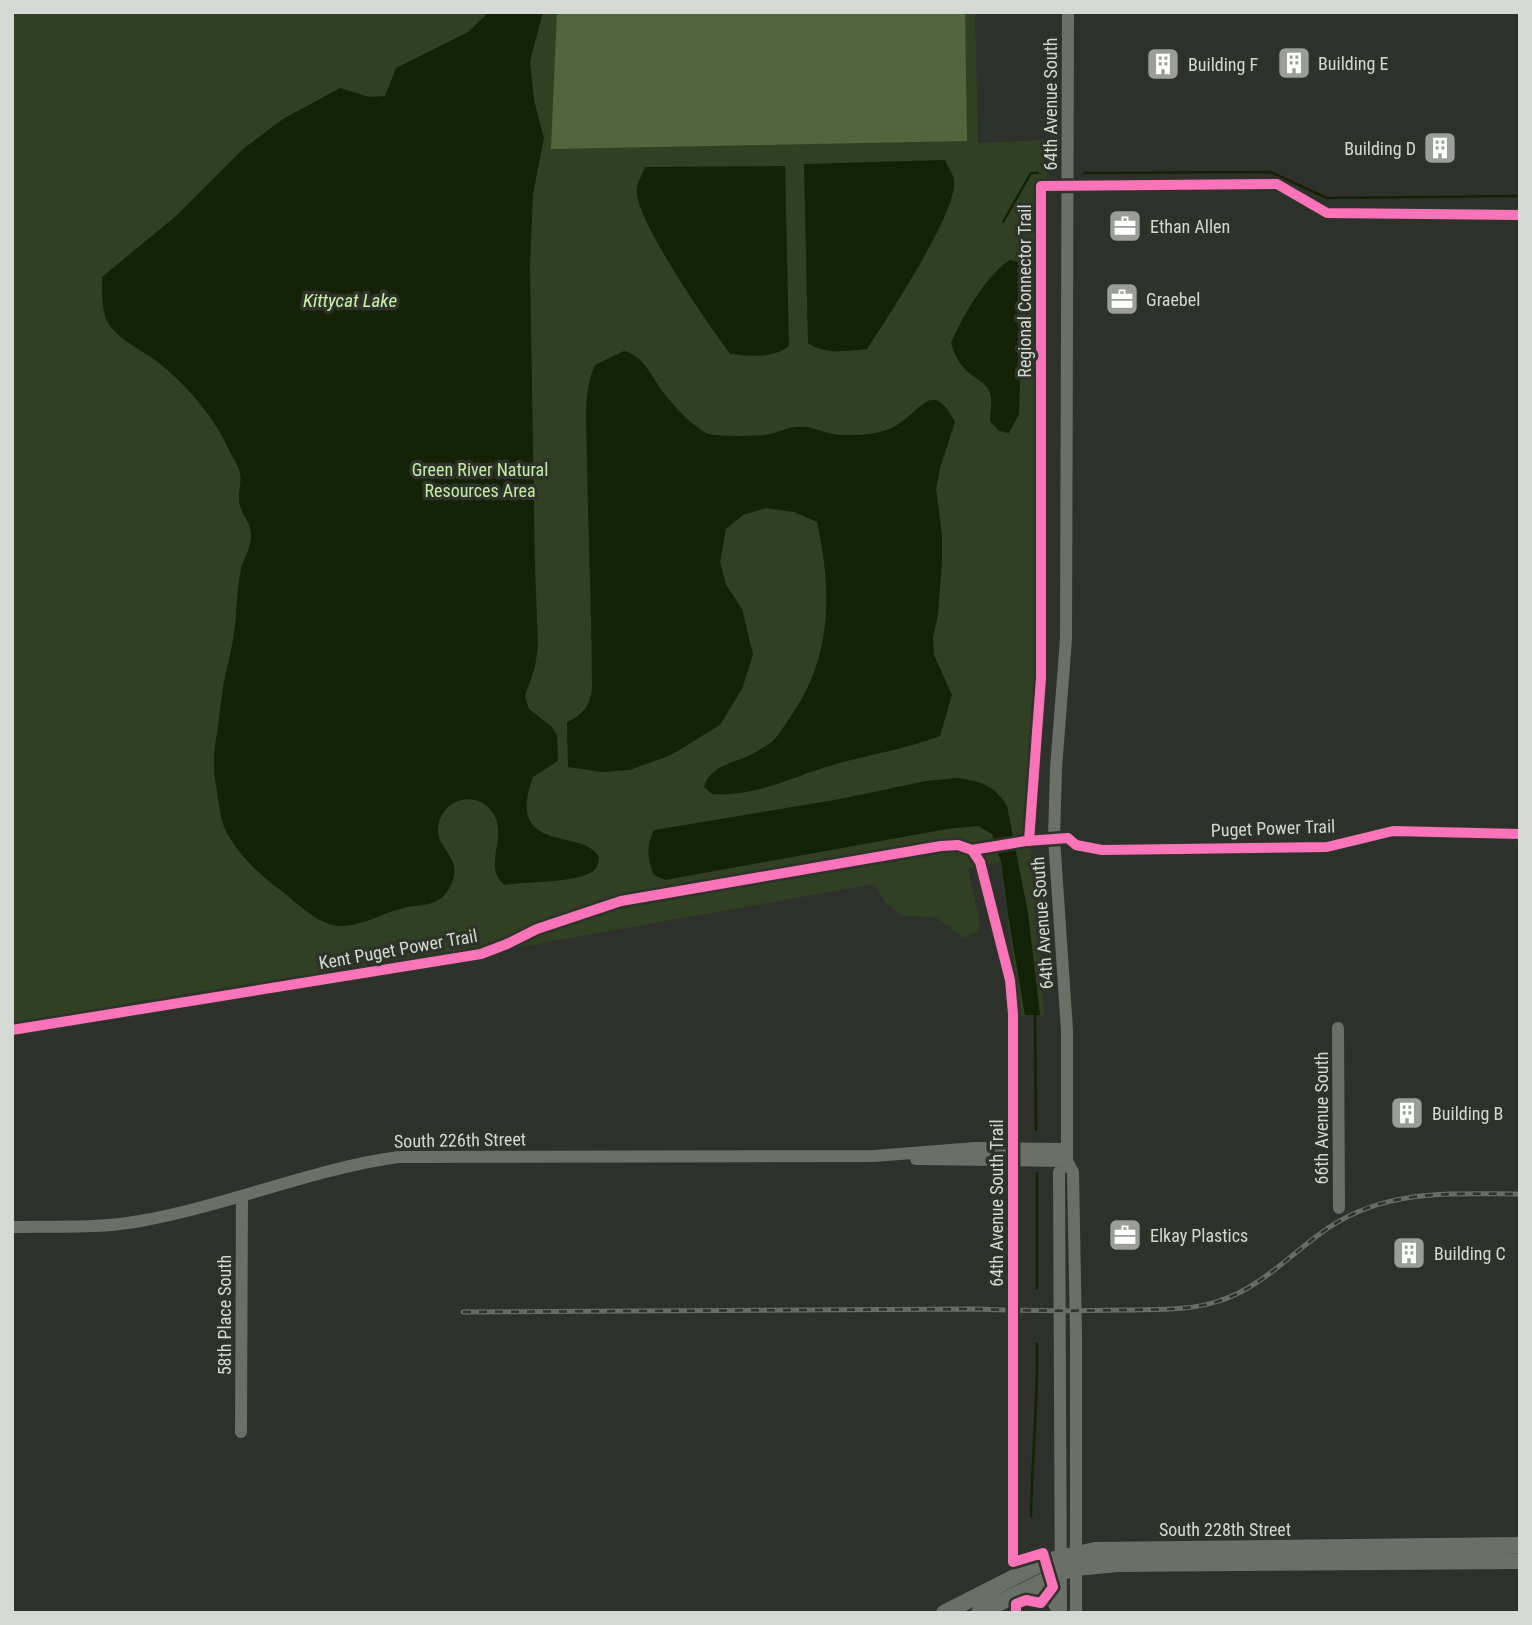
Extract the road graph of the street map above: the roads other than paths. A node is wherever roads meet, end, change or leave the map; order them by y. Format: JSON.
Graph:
{"nodes":[{"id":1,"x":1068,"y":12,"type":"edge"},
{"id":2,"x":1338,"y":1028,"type":"dead end"},
{"id":3,"x":1066,"y":1155,"type":"junction"},
{"id":4,"x":242,"y":1197,"type":"junction"},
{"id":5,"x":1339,"y":1208,"type":"dead end"},
{"id":6,"x":12,"y":1227,"type":"edge"},
{"id":7,"x":241,"y":1432,"type":"dead end"},
{"id":8,"x":1520,"y":1545,"type":"edge"},
{"id":9,"x":1520,"y":1561,"type":"edge"},
{"id":10,"x":1069,"y":1562,"type":"junction"},
{"id":11,"x":1027,"y":1589,"type":"junction"},
{"id":12,"x":944,"y":1613,"type":"edge"},
{"id":13,"x":979,"y":1613,"type":"edge"},
{"id":14,"x":1060,"y":1613,"type":"edge"},
{"id":15,"x":1076,"y":1613,"type":"edge"}],
"edges":[{"from":1,"to":3,"type":"street","name":"64th Avenue South"},
{"from":2,"to":5,"type":"street","name":"66th Avenue South"},
{"from":3,"to":4,"type":"street","name":"South 226th Street"},
{"from":3,"to":10,"type":"street","name":"64th Avenue South"},
{"from":4,"to":6,"type":"street","name":"South 226th Street"},
{"from":4,"to":7,"type":"street","name":"58th Place South"},
{"from":8,"to":10,"type":"main road","name":"South 228th Street"},
{"from":9,"to":10,"type":"main road","name":"South 228th Street"},
{"from":10,"to":11,"type":"main road","name":"South 228th Street"},
{"from":10,"to":12,"type":"main road","name":"South 228th Street"},
{"from":10,"to":14,"type":"street","name":"64th Avenue South"},
{"from":10,"to":15,"type":"street","name":"64th Avenue South"},
{"from":11,"to":13,"type":"main road","name":"South 228th Street"},
{"from":11,"to":14,"type":"street"}]}
